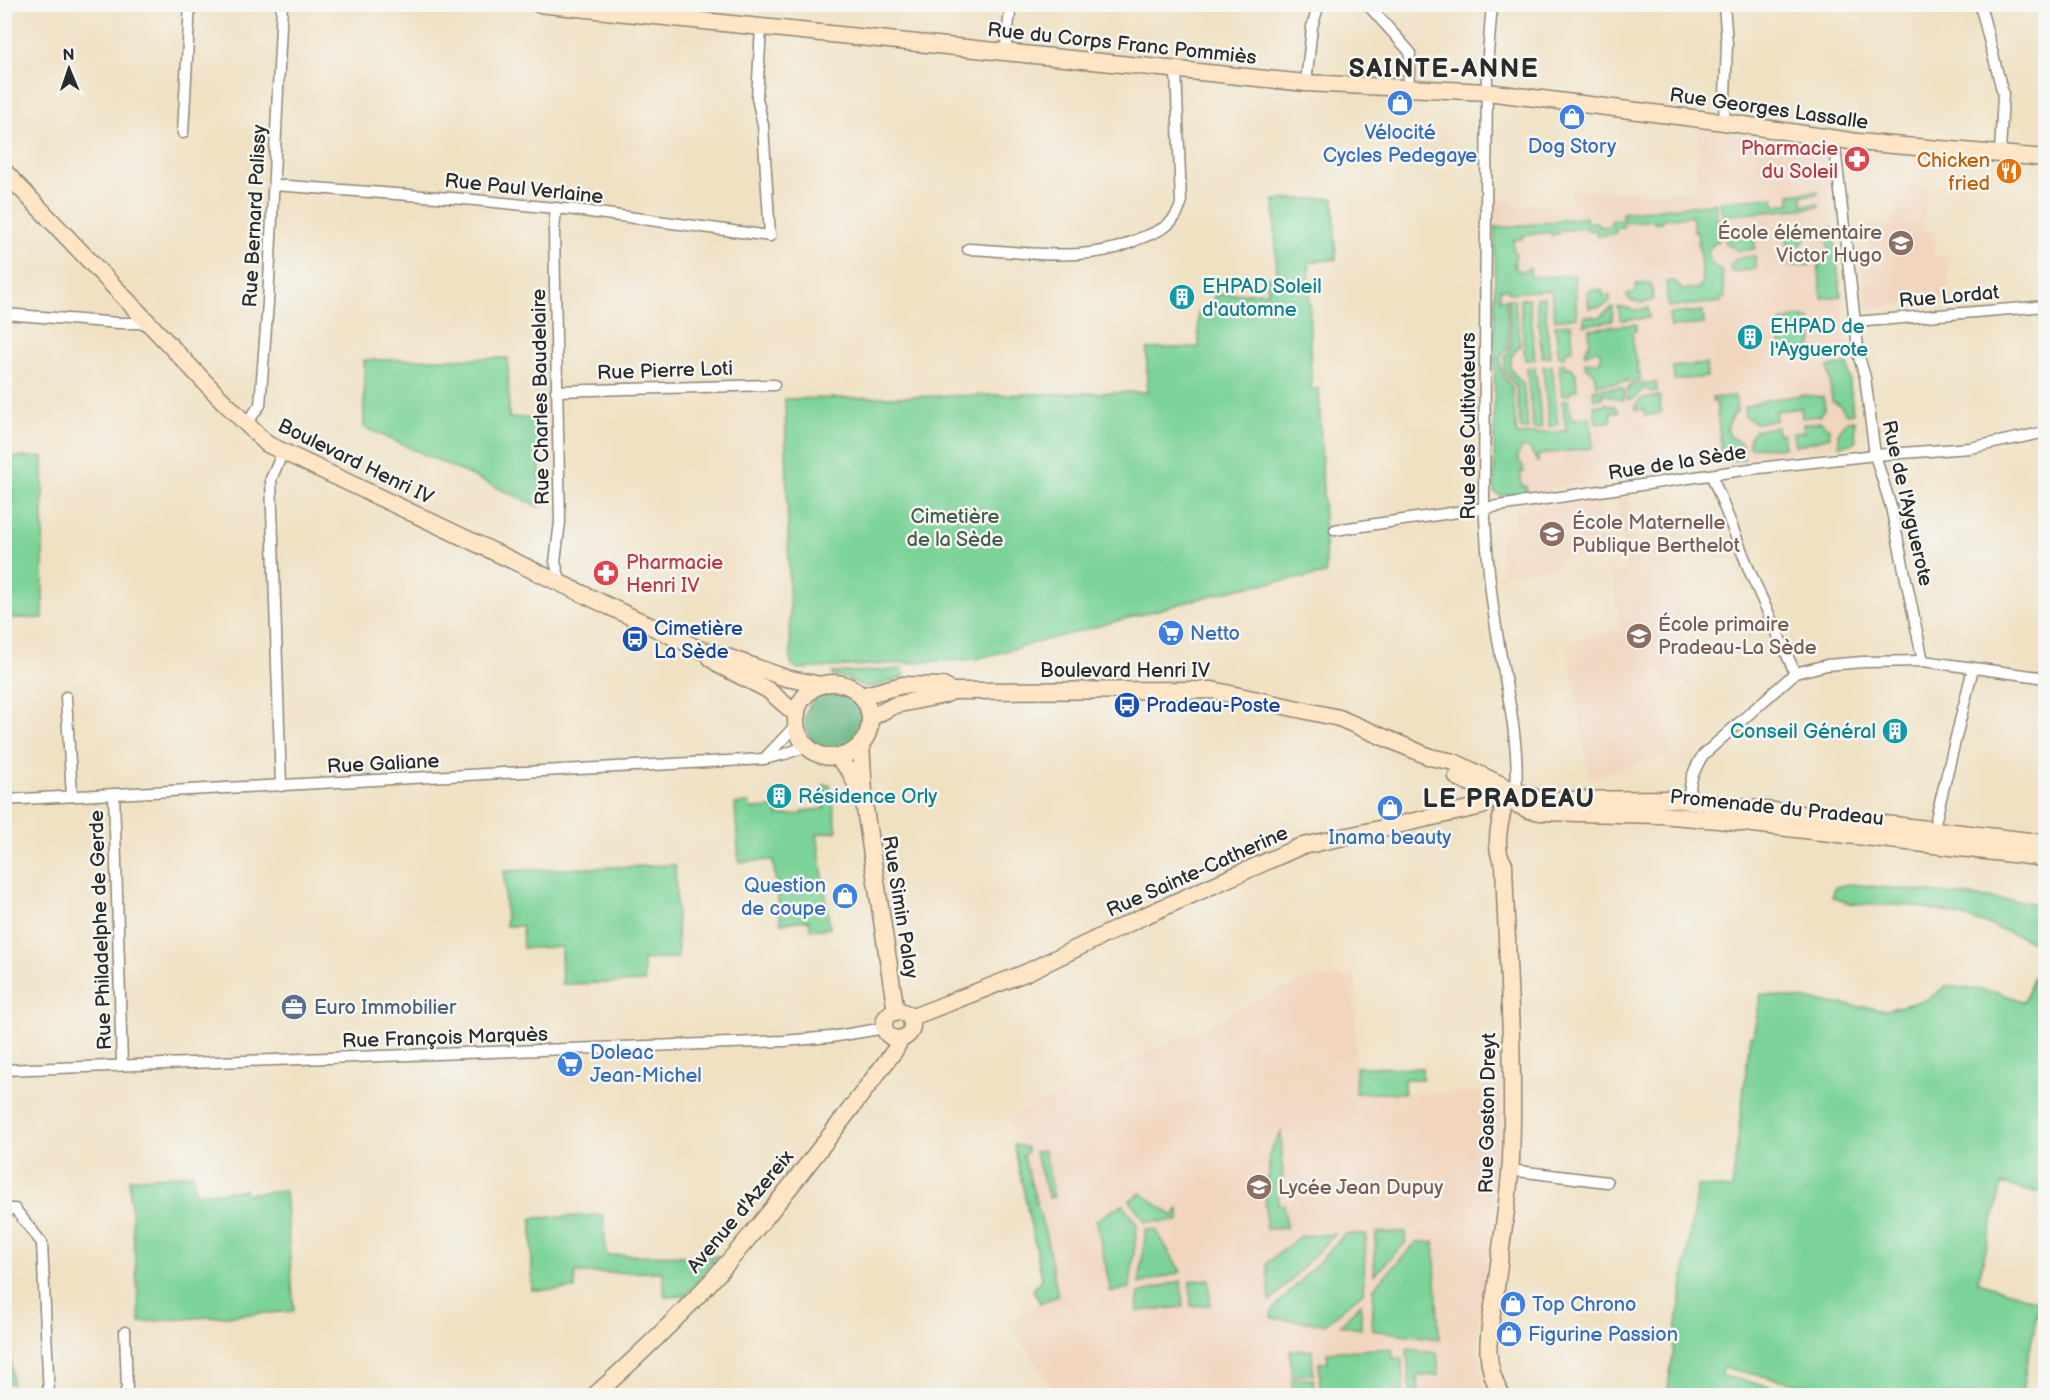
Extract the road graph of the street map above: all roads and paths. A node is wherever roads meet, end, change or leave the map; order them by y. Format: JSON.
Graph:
{"nodes":[{"id":1,"x":190,"y":4,"type":"edge"},
{"id":2,"x":282,"y":4,"type":"edge"},
{"id":3,"x":1011,"y":4,"type":"edge"},
{"id":4,"x":1319,"y":4,"type":"edge"},
{"id":5,"x":1367,"y":4,"type":"edge"},
{"id":6,"x":1492,"y":4,"type":"edge"},
{"id":7,"x":1724,"y":4,"type":"edge"},
{"id":8,"x":1980,"y":4,"type":"edge"},
{"id":9,"x":545,"y":5,"type":"edge"},
{"id":10,"x":761,"y":27,"type":"junction"},
{"id":11,"x":1005,"y":53,"type":"junction"},
{"id":12,"x":1176,"y":69,"type":"junction"},
{"id":13,"x":1306,"y":83,"type":"junction"},
{"id":14,"x":1408,"y":89,"type":"junction"},
{"id":15,"x":1487,"y":92,"type":"junction"},
{"id":16,"x":1724,"y":122,"type":"junction"},
{"id":17,"x":183,"y":133,"type":"dead end"},
{"id":18,"x":1834,"y":139,"type":"junction"},
{"id":19,"x":2000,"y":154,"type":"junction"},
{"id":20,"x":2046,"y":158,"type":"edge"},
{"id":21,"x":4,"y":171,"type":"edge"},
{"id":22,"x":274,"y":185,"type":"junction"},
{"id":23,"x":556,"y":209,"type":"junction"},
{"id":24,"x":968,"y":249,"type":"dead end"},
{"id":25,"x":2046,"y":306,"type":"edge"},
{"id":26,"x":4,"y":314,"type":"edge"},
{"id":27,"x":1855,"y":322,"type":"junction"},
{"id":28,"x":149,"y":323,"type":"junction"},
{"id":29,"x":774,"y":385,"type":"dead end"},
{"id":30,"x":556,"y":392,"type":"junction"},
{"id":31,"x":246,"y":424,"type":"junction"},
{"id":32,"x":2046,"y":432,"type":"edge"},
{"id":33,"x":283,"y":452,"type":"junction"},
{"id":34,"x":1875,"y":455,"type":"junction"},
{"id":35,"x":1712,"y":476,"type":"junction"},
{"id":36,"x":1485,"y":508,"type":"junction"},
{"id":37,"x":1335,"y":530,"type":"dead end"},
{"id":38,"x":561,"y":583,"type":"junction"},
{"id":39,"x":701,"y":650,"type":"junction"},
{"id":40,"x":1923,"y":661,"type":"junction"},
{"id":41,"x":1973,"y":668,"type":"junction"},
{"id":42,"x":1795,"y":673,"type":"junction"},
{"id":43,"x":2046,"y":678,"type":"edge"},
{"id":44,"x":821,"y":685,"type":"junction"},
{"id":45,"x":952,"y":691,"type":"junction"},
{"id":46,"x":861,"y":696,"type":"junction"},
{"id":47,"x":66,"y":697,"type":"dead end"},
{"id":48,"x":870,"y":718,"type":"junction"},
{"id":49,"x":797,"y":719,"type":"junction"},
{"id":50,"x":861,"y":744,"type":"junction"},
{"id":51,"x":807,"y":746,"type":"junction"},
{"id":52,"x":837,"y":757,"type":"junction"},
{"id":53,"x":764,"y":759,"type":"junction"},
{"id":54,"x":281,"y":786,"type":"junction"},
{"id":55,"x":114,"y":794,"type":"junction"},
{"id":56,"x":1508,"y":795,"type":"junction"},
{"id":57,"x":72,"y":796,"type":"junction"},
{"id":58,"x":4,"y":800,"type":"edge"},
{"id":59,"x":1689,"y":801,"type":"junction"},
{"id":60,"x":865,"y":809,"type":"junction"},
{"id":61,"x":1935,"y":830,"type":"junction"},
{"id":62,"x":1919,"y":843,"type":"junction"},
{"id":63,"x":2046,"y":843,"type":"edge"},
{"id":64,"x":2046,"y":858,"type":"edge"},
{"id":65,"x":903,"y":1015,"type":"junction"},
{"id":66,"x":885,"y":1028,"type":"junction"},
{"id":67,"x":901,"y":1038,"type":"junction"},
{"id":68,"x":122,"y":1065,"type":"junction"},
{"id":69,"x":4,"y":1070,"type":"edge"},
{"id":70,"x":1510,"y":1170,"type":"junction"},
{"id":71,"x":1606,"y":1182,"type":"dead end"},
{"id":72,"x":4,"y":1209,"type":"edge"},
{"id":73,"x":125,"y":1332,"type":"dead end"},
{"id":74,"x":49,"y":1395,"type":"edge"},
{"id":75,"x":124,"y":1395,"type":"edge"},
{"id":76,"x":594,"y":1395,"type":"edge"},
{"id":77,"x":1502,"y":1395,"type":"edge"}],
"edges":[{"from":1,"to":17,"type":"street"},
{"from":2,"to":22,"type":"street","name":"Rue Bernard Palissy"},
{"from":3,"to":11,"type":"street"},
{"from":4,"to":13,"type":"street"},
{"from":5,"to":14,"type":"street"},
{"from":6,"to":15,"type":"street","name":"Rue des Cultivateurs"},
{"from":7,"to":16,"type":"street"},
{"from":8,"to":19,"type":"street"},
{"from":9,"to":10,"type":"street","name":"Rue du Corps Franc Pommiès"},
{"from":10,"to":11,"type":"street","name":"Rue du Corps Franc Pommiès"},
{"from":10,"to":23,"type":"street","name":"Rue Paul Verlaine"},
{"from":11,"to":12,"type":"street","name":"Rue du Corps Franc Pommiès"},
{"from":12,"to":13,"type":"street","name":"Rue du Corps Franc Pommiès"},
{"from":12,"to":24,"type":"street"},
{"from":13,"to":14,"type":"street","name":"Rue du Corps Franc Pommiès"},
{"from":14,"to":15,"type":"street","name":"Rue du Corps Franc Pommiès"},
{"from":15,"to":16,"type":"street","name":"Rue Georges Lassalle"},
{"from":15,"to":36,"type":"street","name":"Rue des Cultivateurs"},
{"from":16,"to":18,"type":"street","name":"Rue Georges Lassalle"},
{"from":18,"to":19,"type":"street","name":"Rue Georges Lassalle"},
{"from":18,"to":27,"type":"street","name":"Rue de l'Ayguerote"},
{"from":19,"to":20,"type":"street","name":"Rue Georges Lassalle"},
{"from":21,"to":28,"type":"street","name":"Boulevard Henri IV"},
{"from":22,"to":23,"type":"street","name":"Rue Paul Verlaine"},
{"from":22,"to":31,"type":"street","name":"Rue Bernard Palissy"},
{"from":23,"to":30,"type":"street","name":"Rue Charles Baudelaire"},
{"from":25,"to":27,"type":"street","name":"Rue Lordat"},
{"from":26,"to":28,"type":"street"},
{"from":27,"to":34,"type":"street","name":"Rue de l'Ayguerote"},
{"from":28,"to":31,"type":"street","name":"Boulevard Henri IV"},
{"from":29,"to":30,"type":"street","name":"Rue Pierre Loti"},
{"from":30,"to":38,"type":"street","name":"Rue Charles Baudelaire"},
{"from":31,"to":33,"type":"street","name":"Boulevard Henri IV"},
{"from":32,"to":34,"type":"street","name":"Rue de la Sède"},
{"from":33,"to":38,"type":"street","name":"Boulevard Henri IV"},
{"from":33,"to":54,"type":"street"},
{"from":34,"to":35,"type":"street","name":"Rue de la Sède"},
{"from":34,"to":40,"type":"street","name":"Rue de l'Ayguerote"},
{"from":35,"to":36,"type":"street","name":"Rue de la Sède"},
{"from":35,"to":42,"type":"street"},
{"from":36,"to":37,"type":"street","name":"Rue de la Sède"},
{"from":36,"to":56,"type":"street","name":"Rue des Cultivateurs"},
{"from":38,"to":39,"type":"street","name":"Boulevard Henri IV"},
{"from":39,"to":44,"type":"street","name":"Boulevard Henri IV"},
{"from":39,"to":49,"type":"street","name":"Boulevard Henri IV"},
{"from":40,"to":41,"type":"street"},
{"from":40,"to":42,"type":"street"},
{"from":41,"to":43,"type":"street"},
{"from":41,"to":61,"type":"street"},
{"from":42,"to":59,"type":"street"},
{"from":44,"to":46,"type":"street"},
{"from":44,"to":49,"type":"street"},
{"from":45,"to":46,"type":"street","name":"Boulevard Henri IV"},
{"from":45,"to":48,"type":"street","name":"Boulevard Henri IV"},
{"from":45,"to":56,"type":"street","name":"Boulevard Henri IV"},
{"from":46,"to":48,"type":"street"},
{"from":47,"to":57,"type":"street"},
{"from":48,"to":50,"type":"street"},
{"from":49,"to":51,"type":"street"},
{"from":49,"to":53,"type":"street"},
{"from":50,"to":52,"type":"street"},
{"from":50,"to":60,"type":"street","name":"Rue Simin Palay"},
{"from":51,"to":52,"type":"street"},
{"from":51,"to":53,"type":"street","name":"Rue Galiane"},
{"from":52,"to":60,"type":"street","name":"Rue Simin Palay"},
{"from":53,"to":54,"type":"street","name":"Rue Galiane"},
{"from":54,"to":55,"type":"street","name":"Rue Galiane"},
{"from":55,"to":57,"type":"street","name":"Rue Galiane"},
{"from":55,"to":68,"type":"street","name":"Rue Philadelphe de Gerde"},
{"from":56,"to":59,"type":"street","name":"Promenade du Pradeau"},
{"from":56,"to":62,"type":"street","name":"Promenade du Pradeau"},
{"from":56,"to":65,"type":"street","name":"Rue Sainte-Catherine"},
{"from":56,"to":70,"type":"street","name":"Rue Gaston Dreyt"},
{"from":57,"to":58,"type":"street","name":"Rue Galiane"},
{"from":59,"to":61,"type":"street","name":"Promenade du Pradeau"},
{"from":60,"to":65,"type":"street","name":"Rue Simin Palay"},
{"from":61,"to":62,"type":"street"},
{"from":61,"to":63,"type":"street","name":"Promenade du Pradeau"},
{"from":62,"to":64,"type":"street","name":"Promenade du Pradeau"},
{"from":65,"to":66,"type":"street"},
{"from":65,"to":67,"type":"street"},
{"from":66,"to":67,"type":"street"},
{"from":66,"to":68,"type":"street","name":"Rue François Marquès"},
{"from":67,"to":76,"type":"street","name":"Avenue d'Azereix"},
{"from":68,"to":69,"type":"street","name":"Rue François Marquès"},
{"from":70,"to":71,"type":"street"},
{"from":70,"to":77,"type":"street","name":"Rue Gaston Dreyt"},
{"from":72,"to":74,"type":"street"},
{"from":73,"to":75,"type":"street"}]}
